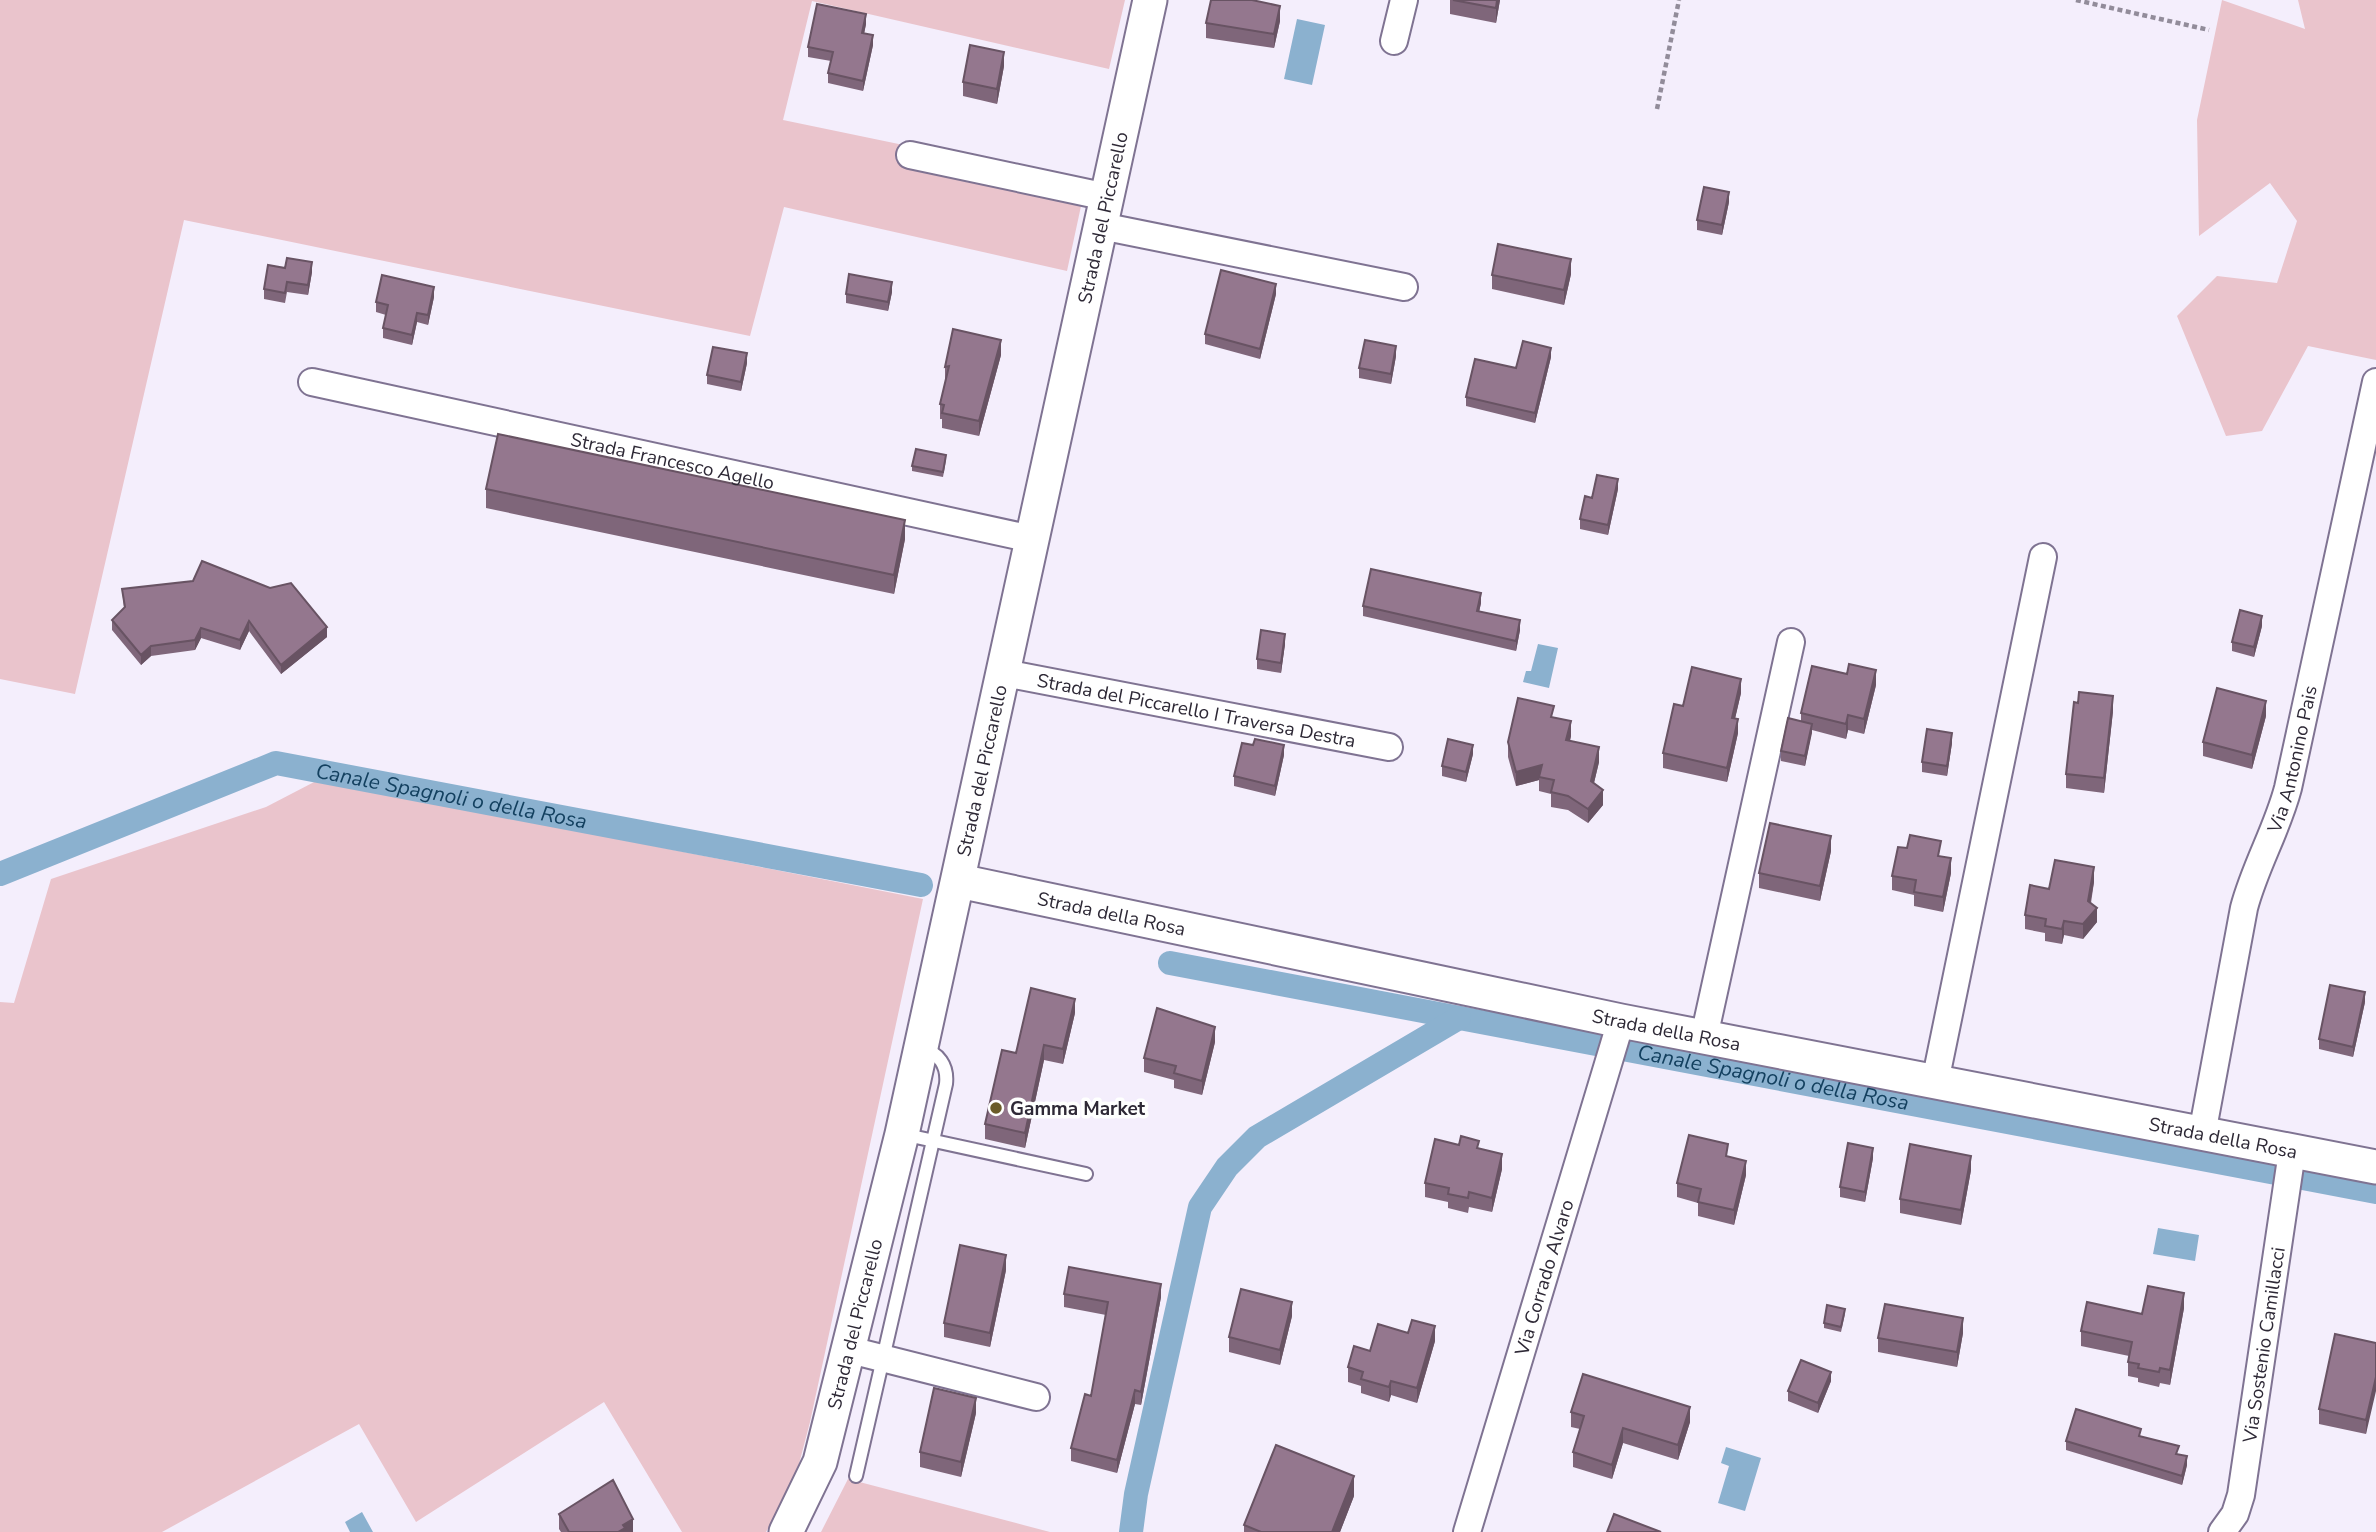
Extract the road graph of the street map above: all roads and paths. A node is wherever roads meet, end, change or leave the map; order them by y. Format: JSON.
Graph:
{"nodes":[{"id":1,"x":1150,"y":0,"type":"edge"},
{"id":2,"x":1404,"y":0,"type":"edge"},
{"id":3,"x":1679,"y":0,"type":"edge"},
{"id":4,"x":2076,"y":0,"type":"edge"},
{"id":5,"x":2209,"y":30,"type":"dead end"},
{"id":6,"x":1394,"y":41,"type":"dead end"},
{"id":7,"x":1657,"y":109,"type":"dead end"},
{"id":8,"x":911,"y":155,"type":"dead end"},
{"id":9,"x":1104,"y":211,"type":"junction"},
{"id":10,"x":1404,"y":287,"type":"dead end"},
{"id":11,"x":313,"y":382,"type":"dead end"},
{"id":12,"x":2376,"y":382,"type":"edge"},
{"id":13,"x":1032,"y":539,"type":"junction"},
{"id":14,"x":2043,"y":557,"type":"dead end"},
{"id":15,"x":1791,"y":642,"type":"dead end"},
{"id":16,"x":1004,"y":673,"type":"junction"},
{"id":17,"x":1389,"y":747,"type":"dead end"},
{"id":18,"x":959,"y":881,"type":"junction"},
{"id":19,"x":1620,"y":1021,"type":"junction"},
{"id":20,"x":1704,"y":1037,"type":"junction"},
{"id":21,"x":1935,"y":1082,"type":"junction"},
{"id":22,"x":2202,"y":1134,"type":"junction"},
{"id":23,"x":918,"y":1138,"type":"junction"},
{"id":24,"x":2292,"y":1152,"type":"junction"},
{"id":25,"x":2376,"y":1167,"type":"edge"},
{"id":26,"x":1086,"y":1174,"type":"dead end"},
{"id":27,"x":846,"y":1349,"type":"junction"},
{"id":28,"x":883,"y":1359,"type":"junction"},
{"id":29,"x":1036,"y":1397,"type":"dead end"},
{"id":30,"x":856,"y":1476,"type":"dead end"},
{"id":31,"x":786,"y":1532,"type":"edge"},
{"id":32,"x":1467,"y":1532,"type":"edge"},
{"id":33,"x":2222,"y":1532,"type":"edge"}],
"edges":[{"from":1,"to":9,"type":"street","name":"Strada del Piccarello"},
{"from":2,"to":6,"type":"street"},
{"from":3,"to":7,"type":"path"},
{"from":4,"to":5,"type":"path"},
{"from":8,"to":9,"type":"street"},
{"from":9,"to":10,"type":"street"},
{"from":9,"to":13,"type":"street","name":"Strada del Piccarello"},
{"from":11,"to":13,"type":"street","name":"Strada Francesco Agello"},
{"from":12,"to":22,"type":"street","name":"Via Antonino Pais"},
{"from":13,"to":16,"type":"street","name":"Strada del Piccarello"},
{"from":14,"to":21,"type":"street"},
{"from":15,"to":20,"type":"street"},
{"from":16,"to":17,"type":"street","name":"Strada del Piccarello I Traversa Destra"},
{"from":16,"to":18,"type":"street","name":"Strada del Piccarello"},
{"from":18,"to":19,"type":"street","name":"Strada della Rosa"},
{"from":18,"to":23,"type":"street","name":"Strada del Piccarello"},
{"from":19,"to":20,"type":"street","name":"Strada della Rosa"},
{"from":19,"to":32,"type":"street","name":"Via Corrado Alvaro"},
{"from":20,"to":21,"type":"street","name":"Strada della Rosa"},
{"from":21,"to":22,"type":"street","name":"Strada della Rosa"},
{"from":22,"to":24,"type":"street","name":"Strada della Rosa"},
{"from":23,"to":26,"type":"lane"},
{"from":23,"to":27,"type":"street","name":"Strada del Piccarello"},
{"from":23,"to":28,"type":"lane"},
{"from":24,"to":25,"type":"street","name":"Strada della Rosa"},
{"from":24,"to":33,"type":"street","name":"Via Sostenio Camillacci"},
{"from":27,"to":28,"type":"street"},
{"from":27,"to":31,"type":"street","name":"Strada del Piccarello"},
{"from":28,"to":29,"type":"street"},
{"from":28,"to":30,"type":"lane"}]}
